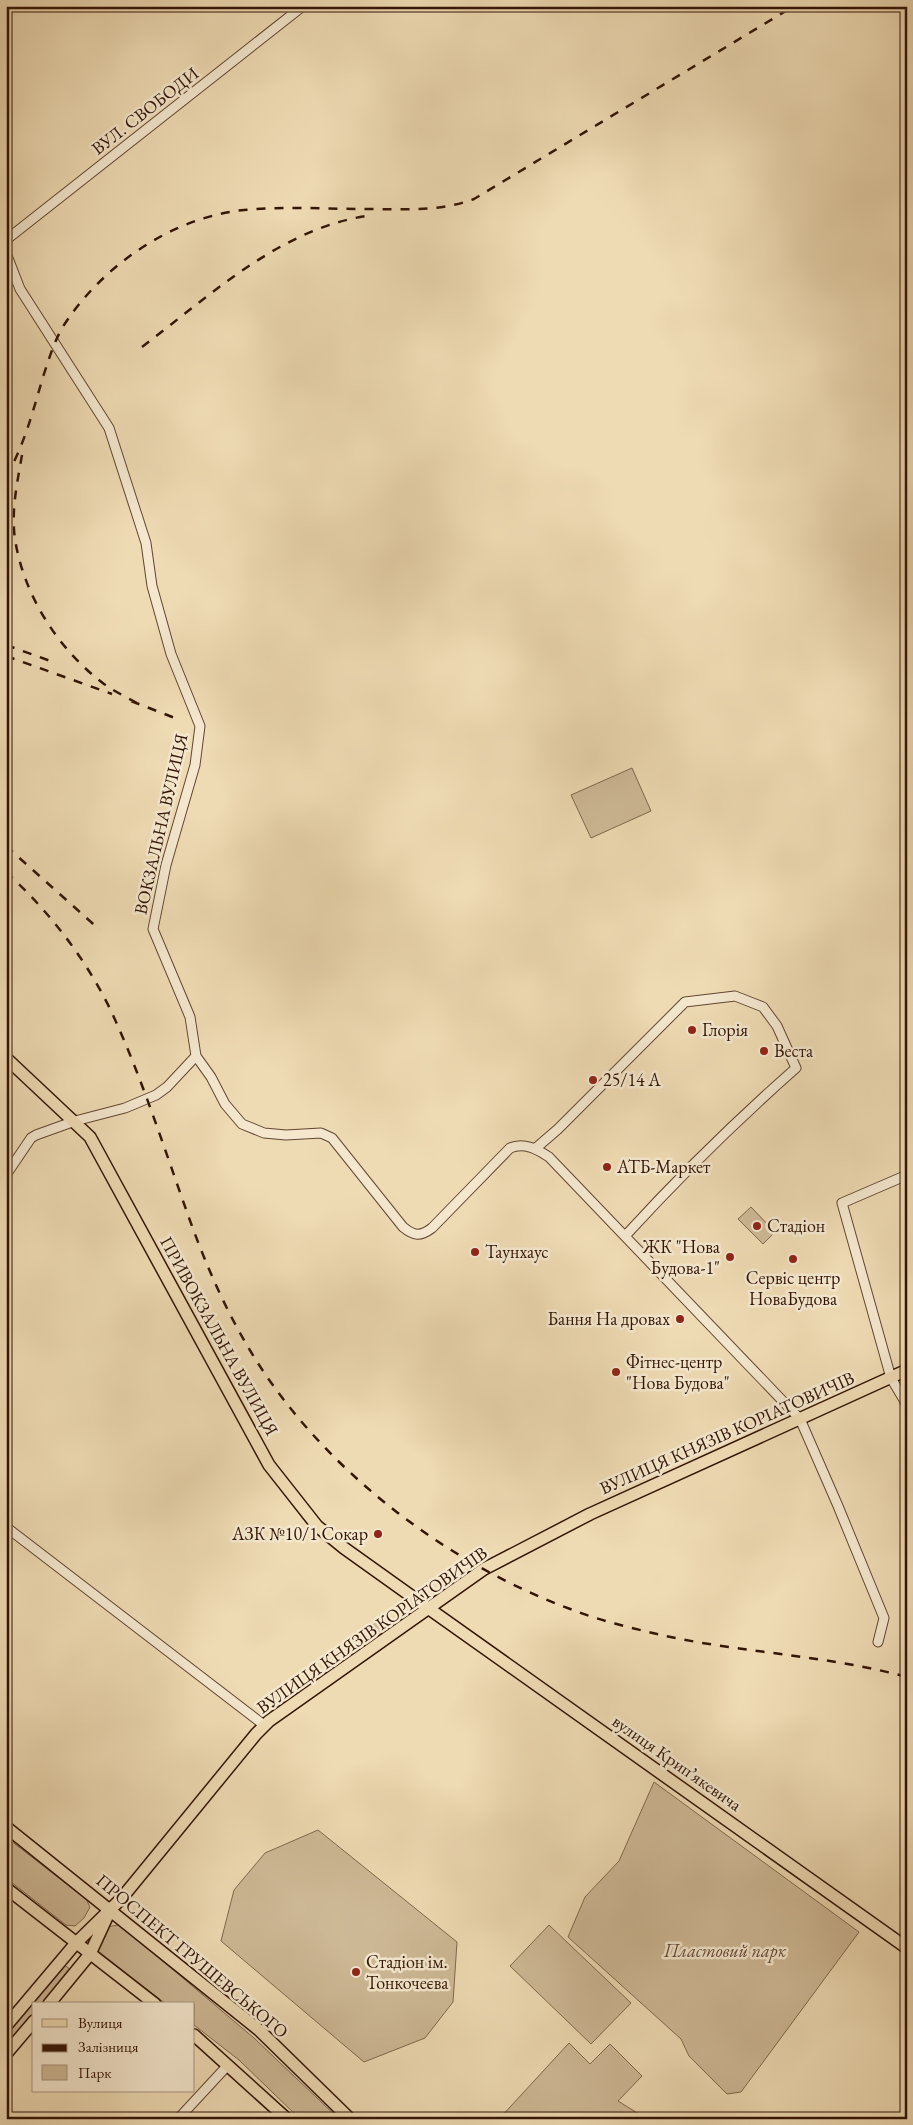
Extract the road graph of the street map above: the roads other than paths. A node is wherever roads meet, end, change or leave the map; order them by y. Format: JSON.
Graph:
{"nodes":[{"id":1,"x":303,"y":6,"type":"edge"},
{"id":2,"x":6,"y":240,"type":"edge"},
{"id":3,"x":6,"y":253,"type":"edge"},
{"id":4,"x":196,"y":1056,"type":"junction"},
{"id":5,"x":6,"y":1058,"type":"edge"},
{"id":6,"x":75,"y":1121,"type":"junction"},
{"id":7,"x":536,"y":1148,"type":"junction"},
{"id":8,"x":6,"y":1175,"type":"edge"},
{"id":9,"x":907,"y":1175,"type":"edge"},
{"id":10,"x":626,"y":1236,"type":"junction"},
{"id":11,"x":907,"y":1370,"type":"edge"},
{"id":12,"x":891,"y":1378,"type":"junction"},
{"id":13,"x":907,"y":1405,"type":"edge"},
{"id":14,"x":800,"y":1419,"type":"junction"},
{"id":15,"x":6,"y":1527,"type":"edge"},
{"id":16,"x":428,"y":1608,"type":"junction"},
{"id":17,"x":878,"y":1642,"type":"dead end"},
{"id":18,"x":264,"y":1725,"type":"junction"},
{"id":19,"x":6,"y":1827,"type":"edge"},
{"id":20,"x":6,"y":1888,"type":"edge"},
{"id":21,"x":110,"y":1911,"type":"junction"},
{"id":22,"x":76,"y":1943,"type":"junction"},
{"id":23,"x":907,"y":1948,"type":"edge"},
{"id":24,"x":90,"y":1954,"type":"junction"},
{"id":25,"x":50,"y":2002,"type":"edge"},
{"id":26,"x":152,"y":2002,"type":"edge"},
{"id":27,"x":32,"y":2023,"type":"edge"},
{"id":28,"x":6,"y":2026,"type":"edge"},
{"id":29,"x":195,"y":2037,"type":"edge"},
{"id":30,"x":6,"y":2054,"type":"edge"},
{"id":31,"x":228,"y":2065,"type":"junction"},
{"id":32,"x":178,"y":2119,"type":"edge"},
{"id":33,"x":287,"y":2119,"type":"edge"},
{"id":34,"x":350,"y":2119,"type":"edge"}],
"edges":[{"from":1,"to":2,"type":"street","name":"ВУЛ. СВОБОДИ"},
{"from":3,"to":4,"type":"street","name":"ВОКЗАЛЬНА ВУЛИЦЯ"},
{"from":4,"to":6,"type":"street"},
{"from":4,"to":7,"type":"street"},
{"from":5,"to":6,"type":"main road","name":"ПРИВОКЗАЛЬНА ВУЛИЦЯ"},
{"from":6,"to":8,"type":"street"},
{"from":6,"to":16,"type":"main road","name":"ПРИВОКЗАЛЬНА ВУЛИЦЯ"},
{"from":7,"to":10,"type":"street"},
{"from":7,"to":10,"type":"street"},
{"from":9,"to":12,"type":"street"},
{"from":10,"to":14,"type":"street"},
{"from":11,"to":12,"type":"main road","name":"ВУЛИЦЯ КНЯЗІВ КОРІАТОВИЧІВ"},
{"from":12,"to":13,"type":"street"},
{"from":12,"to":14,"type":"main road","name":"ВУЛИЦЯ КНЯЗІВ КОРІАТОВИЧІВ"},
{"from":14,"to":16,"type":"main road","name":"ВУЛИЦЯ КНЯЗІВ КОРІАТОВИЧІВ"},
{"from":14,"to":17,"type":"street"},
{"from":15,"to":18,"type":"street"},
{"from":16,"to":18,"type":"main road","name":"ВУЛИЦЯ КНЯЗІВ КОРІАТОВИЧІВ"},
{"from":16,"to":23,"type":"main road","name":"вулиця Крипʼякевича"},
{"from":18,"to":21,"type":"main road","name":"ВУЛИЦЯ КНЯЗІВ КОРІАТОВИЧІВ"},
{"from":19,"to":21,"type":"main road","name":"ПРОСПЕКТ ГРУШЕВСЬКОГО"},
{"from":20,"to":22,"type":"main road"},
{"from":21,"to":22,"type":"main road","name":"ВУЛИЦЯ КНЯЗІВ КОРІАТОВИЧІВ"},
{"from":21,"to":24,"type":"main road","name":"ВУЛИЦЯ КНЯЗІВ КОРІАТОВИЧІВ"},
{"from":21,"to":34,"type":"main road","name":"ПРОСПЕКТ ГРУШЕВСЬКОГО"},
{"from":22,"to":24,"type":"main road"},
{"from":22,"to":28,"type":"main road","name":"ВУЛИЦЯ КНЯЗІВ КОРІАТОВИЧІВ"},
{"from":24,"to":25,"type":"main road","name":"ВУЛИЦЯ КНЯЗІВ КОРІАТОВИЧІВ"},
{"from":24,"to":26,"type":"main road"},
{"from":27,"to":30,"type":"main road"},
{"from":29,"to":31,"type":"main road"},
{"from":31,"to":32,"type":"street"},
{"from":31,"to":33,"type":"main road"}]}
